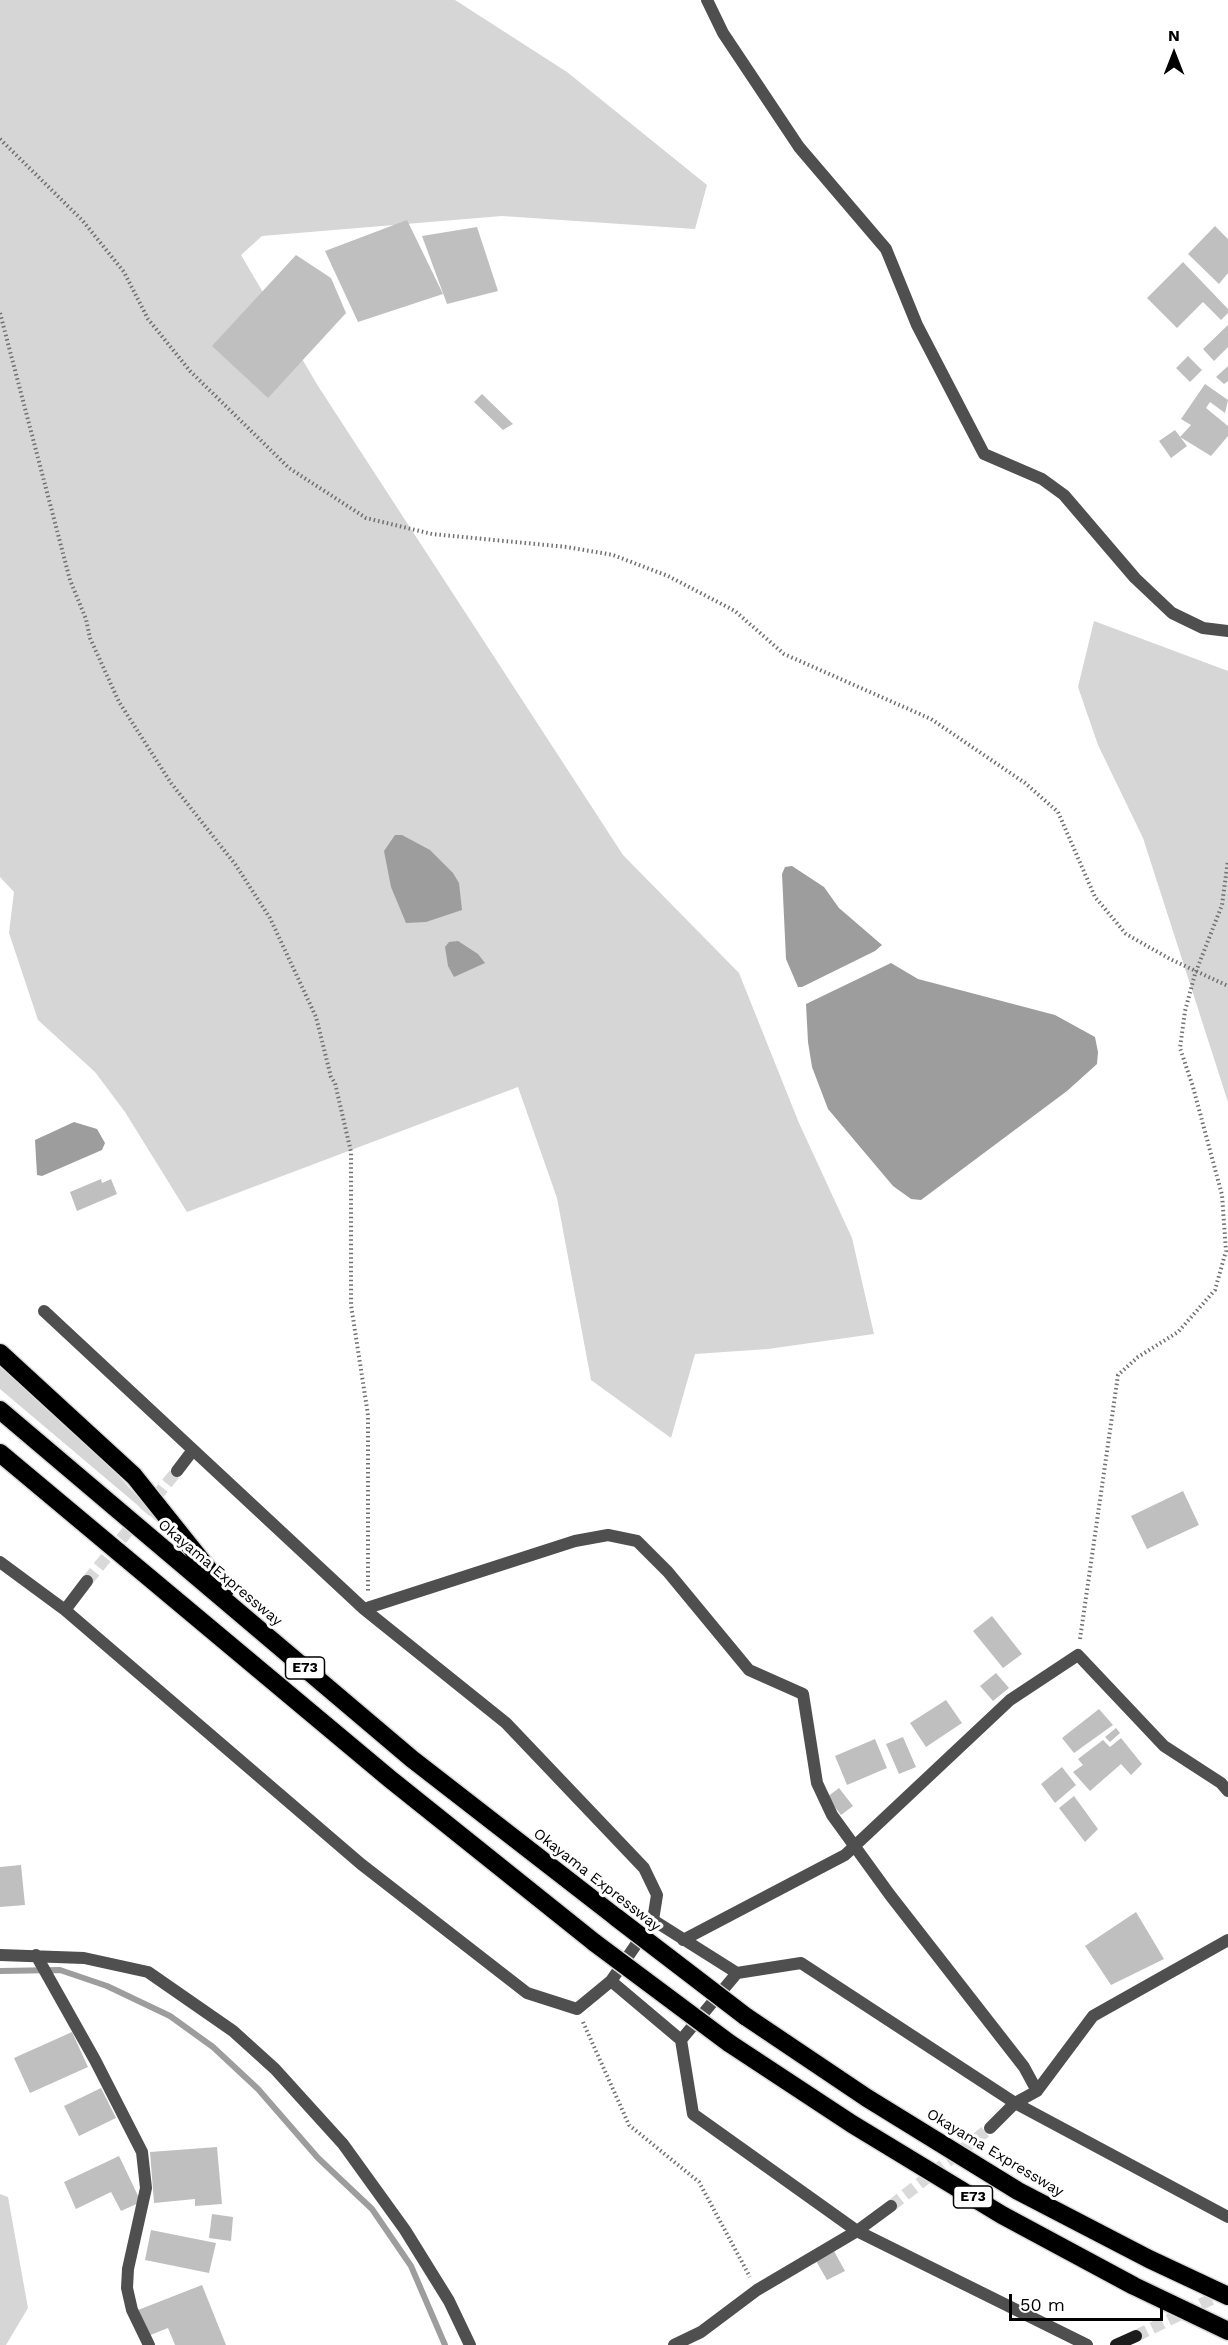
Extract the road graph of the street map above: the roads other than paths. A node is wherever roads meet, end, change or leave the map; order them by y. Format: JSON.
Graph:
{"nodes":[{"id":1,"x":708,"y":0,"type":"edge"},
{"id":2,"x":1228,"y":631,"type":"edge"},
{"id":3,"x":44,"y":1311,"type":"dead end"},
{"id":4,"x":0,"y":1353,"type":"edge"},
{"id":5,"x":0,"y":1410,"type":"edge"},
{"id":6,"x":194,"y":1450,"type":"junction"},
{"id":7,"x":0,"y":1455,"type":"edge"},
{"id":8,"x":177,"y":1471,"type":"tunnel mouth"},
{"id":9,"x":0,"y":1562,"type":"edge"},
{"id":10,"x":87,"y":1581,"type":"tunnel mouth"},
{"id":11,"x":364,"y":1609,"type":"junction"},
{"id":12,"x":65,"y":1610,"type":"junction"},
{"id":13,"x":253,"y":1624,"type":"junction"},
{"id":14,"x":1228,"y":1791,"type":"edge"},
{"id":15,"x":855,"y":1847,"type":"junction"},
{"id":16,"x":653,"y":1920,"type":"junction"},
{"id":17,"x":684,"y":1940,"type":"junction"},
{"id":18,"x":1228,"y":1940,"type":"edge"},
{"id":19,"x":0,"y":1956,"type":"edge"},
{"id":20,"x":39,"y":1960,"type":"junction"},
{"id":21,"x":737,"y":1973,"type":"junction"},
{"id":22,"x":611,"y":1981,"type":"junction"},
{"id":23,"x":681,"y":2040,"type":"junction"},
{"id":24,"x":1037,"y":2091,"type":"junction"},
{"id":25,"x":1015,"y":2103,"type":"junction"},
{"id":26,"x":990,"y":2128,"type":"tunnel mouth"},
{"id":27,"x":891,"y":2206,"type":"tunnel mouth"},
{"id":28,"x":1228,"y":2217,"type":"edge"},
{"id":29,"x":857,"y":2231,"type":"junction"},
{"id":30,"x":1228,"y":2296,"type":"edge"},
{"id":31,"x":1228,"y":2331,"type":"edge"},
{"id":32,"x":1136,"y":2336,"type":"tunnel mouth"},
{"id":33,"x":149,"y":2345,"type":"edge"},
{"id":34,"x":470,"y":2345,"type":"edge"},
{"id":35,"x":674,"y":2345,"type":"edge"},
{"id":36,"x":1087,"y":2345,"type":"edge"},
{"id":37,"x":1116,"y":2345,"type":"edge"}],
"edges":[{"from":1,"to":2,"type":"street"},
{"from":3,"to":6,"type":"street"},
{"from":4,"to":13,"type":"highway"},
{"from":5,"to":13,"type":"highway","name":"Okayama Expressway","number":"E73"},
{"from":6,"to":8,"type":"street"},
{"from":6,"to":11,"type":"street"},
{"from":7,"to":31,"type":"highway","number":"E73","bridge":true},
{"from":9,"to":12,"type":"street"},
{"from":10,"to":12,"type":"street"},
{"from":11,"to":15,"type":"street"},
{"from":11,"to":16,"type":"street"},
{"from":12,"to":22,"type":"street"},
{"from":13,"to":30,"type":"highway","name":"Okayama Expressway","number":"E73","bridge":true},
{"from":14,"to":15,"type":"street"},
{"from":15,"to":17,"type":"street"},
{"from":15,"to":24,"type":"street"},
{"from":16,"to":17,"type":"street"},
{"from":16,"to":22,"type":"street"},
{"from":17,"to":21,"type":"street"},
{"from":18,"to":24,"type":"street"},
{"from":19,"to":20,"type":"street"},
{"from":20,"to":33,"type":"street"},
{"from":20,"to":34,"type":"street"},
{"from":21,"to":23,"type":"street"},
{"from":21,"to":25,"type":"street"},
{"from":22,"to":23,"type":"street"},
{"from":23,"to":29,"type":"street"},
{"from":24,"to":25,"type":"street"},
{"from":25,"to":26,"type":"street"},
{"from":25,"to":28,"type":"street"},
{"from":27,"to":29,"type":"street"},
{"from":29,"to":35,"type":"street"},
{"from":29,"to":36,"type":"street"},
{"from":32,"to":37,"type":"main road"}]}
